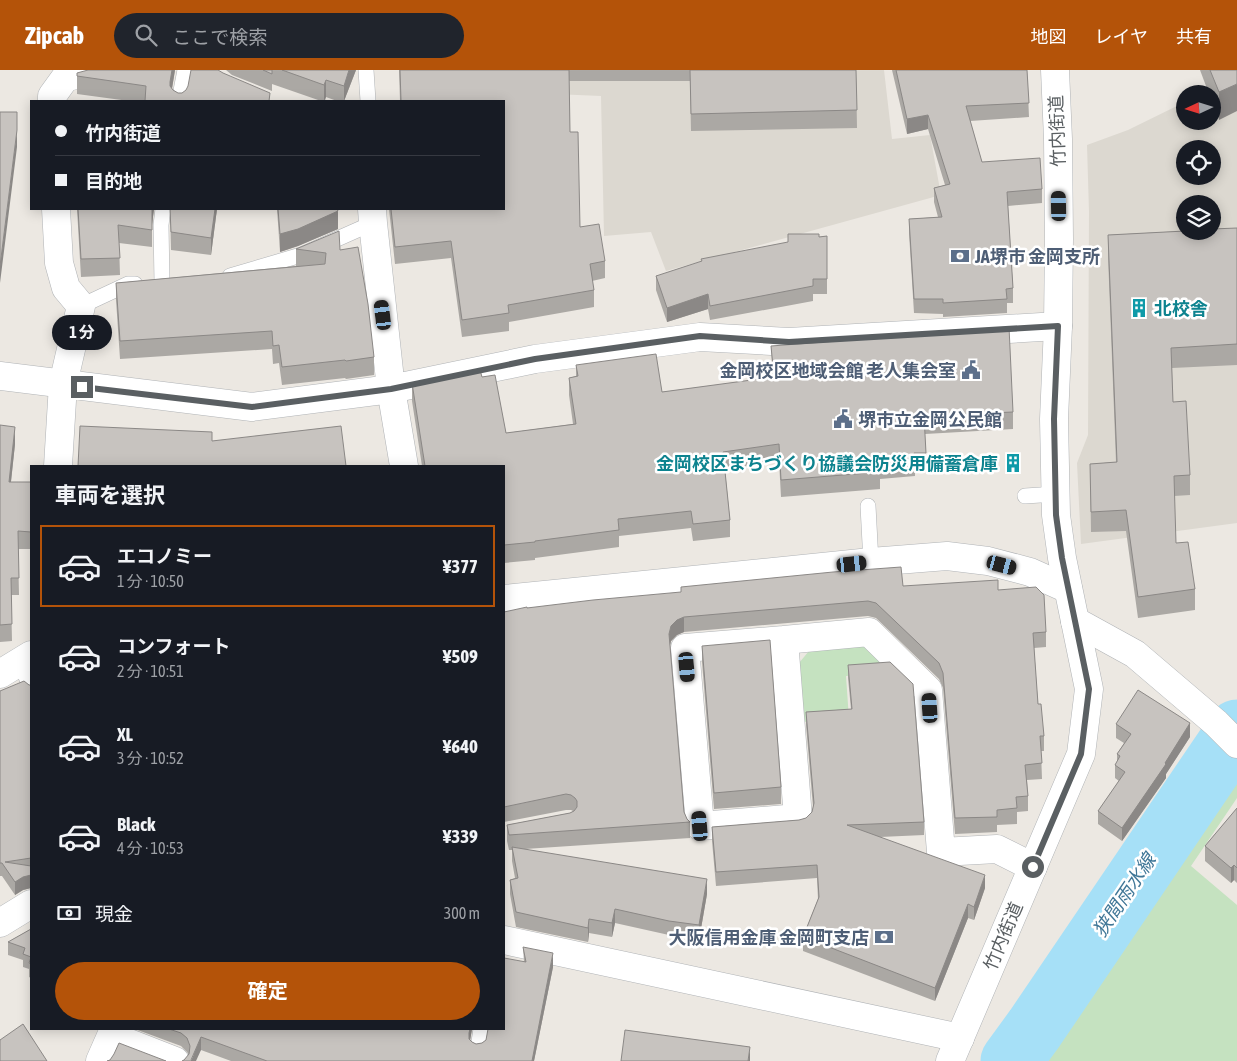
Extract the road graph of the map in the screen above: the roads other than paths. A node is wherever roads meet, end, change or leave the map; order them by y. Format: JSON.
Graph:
{"nodes":[{"id":1,"x":88,"y":70,"type":"edge"},
{"id":2,"x":185,"y":70,"type":"edge"},
{"id":3,"x":366,"y":70,"type":"edge"},
{"id":4,"x":1054,"y":70,"type":"edge"},
{"id":5,"x":52,"y":100,"type":"edge"},
{"id":6,"x":179,"y":100,"type":"edge"},
{"id":7,"x":368,"y":100,"type":"edge"},
{"id":8,"x":56,"y":210,"type":"edge"},
{"id":9,"x":163,"y":210,"type":"edge"},
{"id":10,"x":373,"y":216,"type":"edge"},
{"id":11,"x":215,"y":277,"type":"edge"},
{"id":12,"x":180,"y":280,"type":"edge"},
{"id":13,"x":162,"y":282,"type":"junction"},
{"id":14,"x":81,"y":306,"type":"junction"},
{"id":15,"x":1058,"y":326,"type":"junction"},
{"id":16,"x":0,"y":376,"type":"edge"},
{"id":17,"x":63,"y":384,"type":"junction"},
{"id":18,"x":391,"y":389,"type":"junction"},
{"id":19,"x":58,"y":465,"type":"edge"},
{"id":20,"x":404,"y":465,"type":"edge"},
{"id":21,"x":1056,"y":494,"type":"junction"},
{"id":22,"x":1024,"y":496,"type":"dead end"},
{"id":23,"x":868,"y":506,"type":"dead end"},
{"id":24,"x":871,"y":562,"type":"junction"},
{"id":25,"x":1068,"y":589,"type":"junction"},
{"id":26,"x":505,"y":599,"type":"edge"},
{"id":27,"x":1075,"y":621,"type":"junction"},
{"id":28,"x":784,"y":640,"type":"junction"},
{"id":29,"x":17,"y":664,"type":"edge"},
{"id":30,"x":30,"y":687,"type":"edge"},
{"id":31,"x":1237,"y":744,"type":"edge"},
{"id":32,"x":1033,"y":867,"type":"junction"},
{"id":33,"x":30,"y":905,"type":"edge"},
{"id":34,"x":0,"y":923,"type":"edge"},
{"id":35,"x":505,"y":940,"type":"edge"},
{"id":36,"x":481,"y":1030,"type":"edge"},
{"id":37,"x":478,"y":1048,"type":"edge"},
{"id":38,"x":955,"y":1049,"type":"edge"},
{"id":39,"x":100,"y":1061,"type":"edge"},
{"id":40,"x":174,"y":1061,"type":"edge"}],
"edges":[{"from":1,"to":5,"type":"street"},
{"from":2,"to":6,"type":"lane"},
{"from":3,"to":7,"type":"lane"},
{"from":4,"to":15,"type":"street","name":"竹内街道"},
{"from":8,"to":14,"type":"street"},
{"from":9,"to":13,"type":"lane"},
{"from":10,"to":11,"type":"lane"},
{"from":10,"to":18,"type":"street"},
{"from":12,"to":13,"type":"lane"},
{"from":13,"to":14,"type":"lane"},
{"from":14,"to":17,"type":"street"},
{"from":15,"to":18,"type":"street"},
{"from":15,"to":21,"type":"street","name":"竹内街道"},
{"from":16,"to":17,"type":"street"},
{"from":17,"to":18,"type":"street"},
{"from":17,"to":19,"type":"street"},
{"from":18,"to":20,"type":"street"},
{"from":21,"to":22,"type":"lane"},
{"from":21,"to":25,"type":"street","name":"竹内街道"},
{"from":23,"to":24,"type":"lane"},
{"from":24,"to":25,"type":"street"},
{"from":24,"to":26,"type":"street"},
{"from":25,"to":27,"type":"street","name":"竹内街道"},
{"from":27,"to":31,"type":"street"},
{"from":27,"to":32,"type":"street","name":"竹内街道"},
{"from":28,"to":28,"type":"street"},
{"from":28,"to":32,"type":"street"},
{"from":29,"to":30,"type":"lane"},
{"from":32,"to":38,"type":"street","name":"竹内街道"},
{"from":33,"to":34,"type":"street"},
{"from":35,"to":38,"type":"street"},
{"from":36,"to":37,"type":"lane"},
{"from":39,"to":40,"type":"street"}]}
